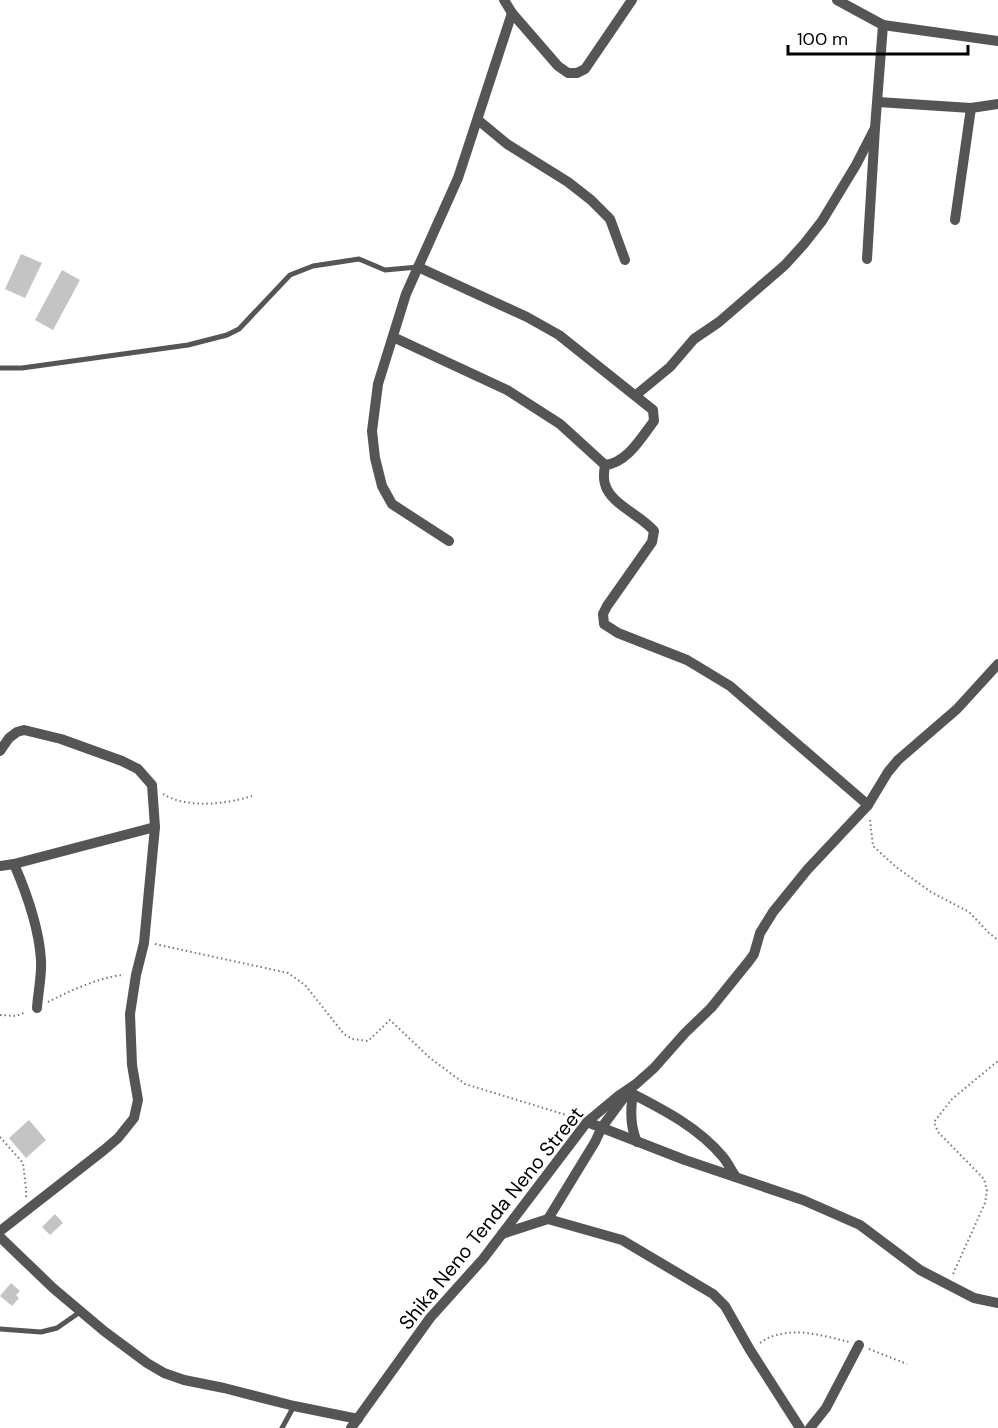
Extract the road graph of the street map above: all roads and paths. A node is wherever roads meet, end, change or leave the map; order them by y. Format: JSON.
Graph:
{"nodes":[{"id":1,"x":504,"y":0,"type":"edge"},
{"id":2,"x":632,"y":0,"type":"edge"},
{"id":3,"x":837,"y":0,"type":"edge"},
{"id":4,"x":512,"y":13,"type":"junction"},
{"id":5,"x":883,"y":25,"type":"junction"},
{"id":6,"x":998,"y":41,"type":"edge"},
{"id":7,"x":878,"y":102,"type":"junction"},
{"id":8,"x":998,"y":104,"type":"edge"},
{"id":9,"x":970,"y":108,"type":"junction"},
{"id":10,"x":478,"y":120,"type":"junction"},
{"id":11,"x":875,"y":128,"type":"junction"},
{"id":12,"x":955,"y":220,"type":"dead end"},
{"id":13,"x":867,"y":259,"type":"dead end"},
{"id":14,"x":626,"y":261,"type":"dead end"},
{"id":15,"x":418,"y":267,"type":"junction"},
{"id":16,"x":393,"y":338,"type":"junction"},
{"id":17,"x":0,"y":368,"type":"edge"},
{"id":18,"x":636,"y":395,"type":"junction"},
{"id":19,"x":605,"y":465,"type":"junction"},
{"id":20,"x":449,"y":541,"type":"dead end"},
{"id":21,"x":998,"y":664,"type":"edge"},
{"id":22,"x":0,"y":751,"type":"edge"},
{"id":23,"x":152,"y":785,"type":"junction"},
{"id":24,"x":252,"y":796,"type":"dead end"},
{"id":25,"x":868,"y":805,"type":"junction"},
{"id":26,"x":155,"y":827,"type":"junction"},
{"id":27,"x":14,"y":864,"type":"junction"},
{"id":28,"x":0,"y":866,"type":"edge"},
{"id":29,"x":998,"y":940,"type":"edge"},
{"id":30,"x":144,"y":943,"type":"junction"},
{"id":31,"x":136,"y":975,"type":"junction"},
{"id":32,"x":36,"y":1008,"type":"junction"},
{"id":33,"x":0,"y":1015,"type":"edge"},
{"id":34,"x":998,"y":1061,"type":"edge"},
{"id":35,"x":632,"y":1090,"type":"junction"},
{"id":36,"x":587,"y":1122,"type":"junction"},
{"id":37,"x":602,"y":1127,"type":"junction"},
{"id":38,"x":0,"y":1137,"type":"edge"},
{"id":39,"x":637,"y":1142,"type":"junction"},
{"id":40,"x":736,"y":1177,"type":"junction"},
{"id":41,"x":25,"y":1211,"type":"junction"},
{"id":42,"x":548,"y":1219,"type":"junction"},
{"id":43,"x":0,"y":1232,"type":"edge"},
{"id":44,"x":502,"y":1234,"type":"junction"},
{"id":45,"x":0,"y":1238,"type":"edge"},
{"id":46,"x":948,"y":1284,"type":"junction"},
{"id":47,"x":998,"y":1303,"type":"edge"},
{"id":48,"x":80,"y":1311,"type":"junction"},
{"id":49,"x":0,"y":1329,"type":"edge"},
{"id":50,"x":859,"y":1345,"type":"junction"},
{"id":51,"x":750,"y":1350,"type":"junction"},
{"id":52,"x":907,"y":1364,"type":"dead end"},
{"id":53,"x":294,"y":1406,"type":"junction"},
{"id":54,"x":356,"y":1425,"type":"edge"},
{"id":55,"x":282,"y":1428,"type":"edge"},
{"id":56,"x":800,"y":1428,"type":"edge"},
{"id":57,"x":810,"y":1428,"type":"edge"}],
"edges":[{"from":1,"to":4,"type":"street"},
{"from":2,"to":4,"type":"street"},
{"from":3,"to":5,"type":"street"},
{"from":4,"to":10,"type":"street"},
{"from":5,"to":6,"type":"street"},
{"from":5,"to":7,"type":"street"},
{"from":7,"to":9,"type":"street"},
{"from":7,"to":11,"type":"street"},
{"from":8,"to":9,"type":"street"},
{"from":9,"to":12,"type":"street"},
{"from":10,"to":14,"type":"street"},
{"from":10,"to":15,"type":"street"},
{"from":11,"to":13,"type":"street"},
{"from":11,"to":18,"type":"street"},
{"from":15,"to":16,"type":"street"},
{"from":15,"to":17,"type":"lane"},
{"from":15,"to":18,"type":"street"},
{"from":16,"to":19,"type":"street"},
{"from":16,"to":20,"type":"street"},
{"from":18,"to":19,"type":"street"},
{"from":19,"to":25,"type":"street"},
{"from":21,"to":25,"type":"street","name":"Shika Neno Tenda Neno Street"},
{"from":22,"to":23,"type":"street"},
{"from":23,"to":24,"type":"path"},
{"from":23,"to":26,"type":"street"},
{"from":25,"to":29,"type":"path"},
{"from":25,"to":35,"type":"street","name":"Shika Neno Tenda Neno Street"},
{"from":26,"to":27,"type":"street"},
{"from":26,"to":30,"type":"street"},
{"from":27,"to":28,"type":"street"},
{"from":27,"to":32,"type":"street"},
{"from":30,"to":31,"type":"street"},
{"from":30,"to":36,"type":"path"},
{"from":31,"to":32,"type":"path"},
{"from":31,"to":41,"type":"street"},
{"from":32,"to":33,"type":"path"},
{"from":34,"to":46,"type":"path"},
{"from":35,"to":36,"type":"street","name":"Shika Neno Tenda Neno Street"},
{"from":35,"to":37,"type":"street"},
{"from":35,"to":39,"type":"street"},
{"from":35,"to":40,"type":"street"},
{"from":36,"to":37,"type":"street"},
{"from":36,"to":44,"type":"street","name":"Shika Neno Tenda Neno Street"},
{"from":37,"to":39,"type":"street"},
{"from":37,"to":42,"type":"street"},
{"from":38,"to":41,"type":"path"},
{"from":39,"to":40,"type":"street"},
{"from":40,"to":46,"type":"street"},
{"from":41,"to":43,"type":"street"},
{"from":42,"to":44,"type":"street"},
{"from":42,"to":51,"type":"street"},
{"from":44,"to":54,"type":"street","name":"Shika Neno Tenda Neno Street"},
{"from":45,"to":48,"type":"street"},
{"from":46,"to":47,"type":"street"},
{"from":48,"to":49,"type":"lane"},
{"from":48,"to":53,"type":"street"},
{"from":50,"to":51,"type":"path"},
{"from":50,"to":52,"type":"path"},
{"from":50,"to":57,"type":"street"},
{"from":51,"to":56,"type":"street"},
{"from":53,"to":54,"type":"street"},
{"from":53,"to":55,"type":"lane"}]}
